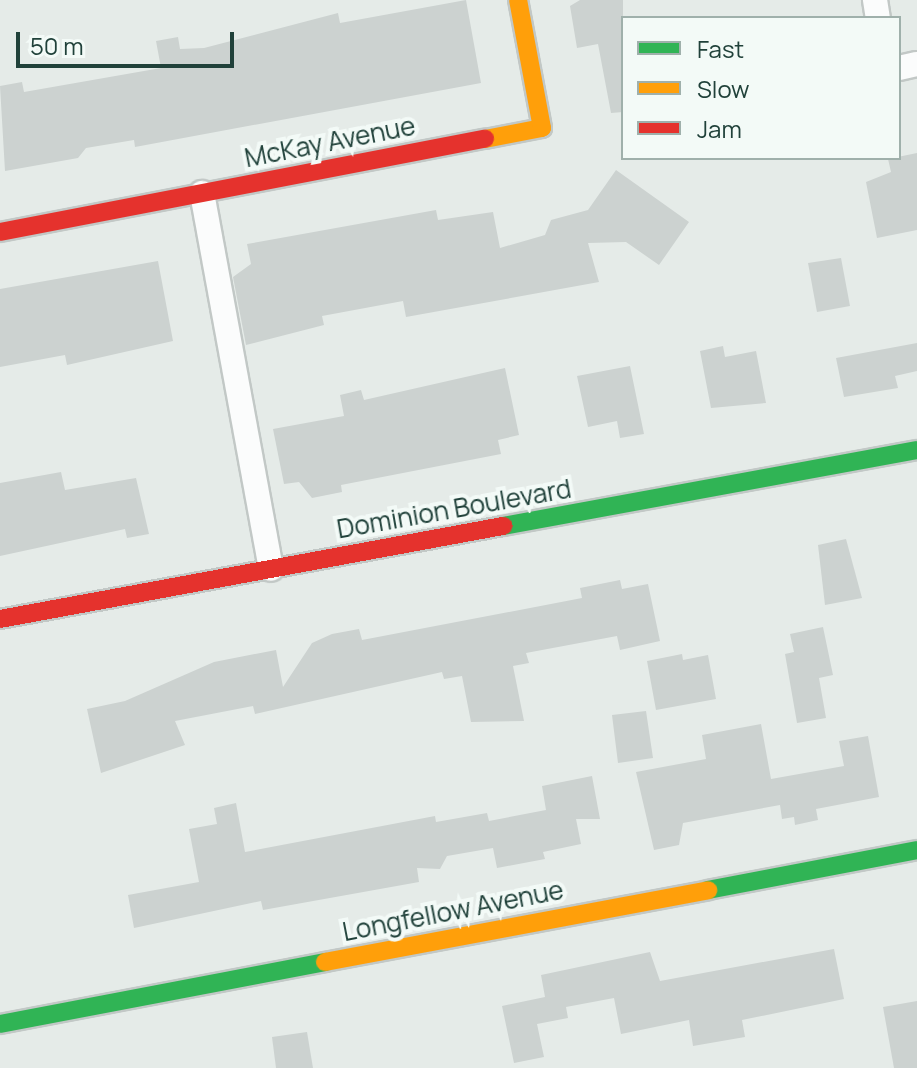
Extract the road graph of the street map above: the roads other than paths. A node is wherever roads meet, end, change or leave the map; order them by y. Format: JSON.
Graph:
{"nodes":[{"id":1,"x":518,"y":0,"type":"edge"},
{"id":2,"x":202,"y":193,"type":"junction"},
{"id":3,"x":0,"y":232,"type":"edge"},
{"id":4,"x":917,"y":450,"type":"edge"},
{"id":5,"x":271,"y":569,"type":"junction"},
{"id":6,"x":0,"y":619,"type":"edge"},
{"id":7,"x":917,"y":850,"type":"edge"},
{"id":8,"x":0,"y":1024,"type":"edge"}],
"edges":[{"from":1,"to":2,"type":"street","name":"McKay Avenue"},
{"from":2,"to":3,"type":"street","name":"McKay Avenue"},
{"from":2,"to":5,"type":"street"},
{"from":4,"to":5,"type":"street","name":"Dominion Boulevard"},
{"from":5,"to":6,"type":"street","name":"Dominion Boulevard"},
{"from":7,"to":8,"type":"street","name":"Longfellow Avenue"}]}
